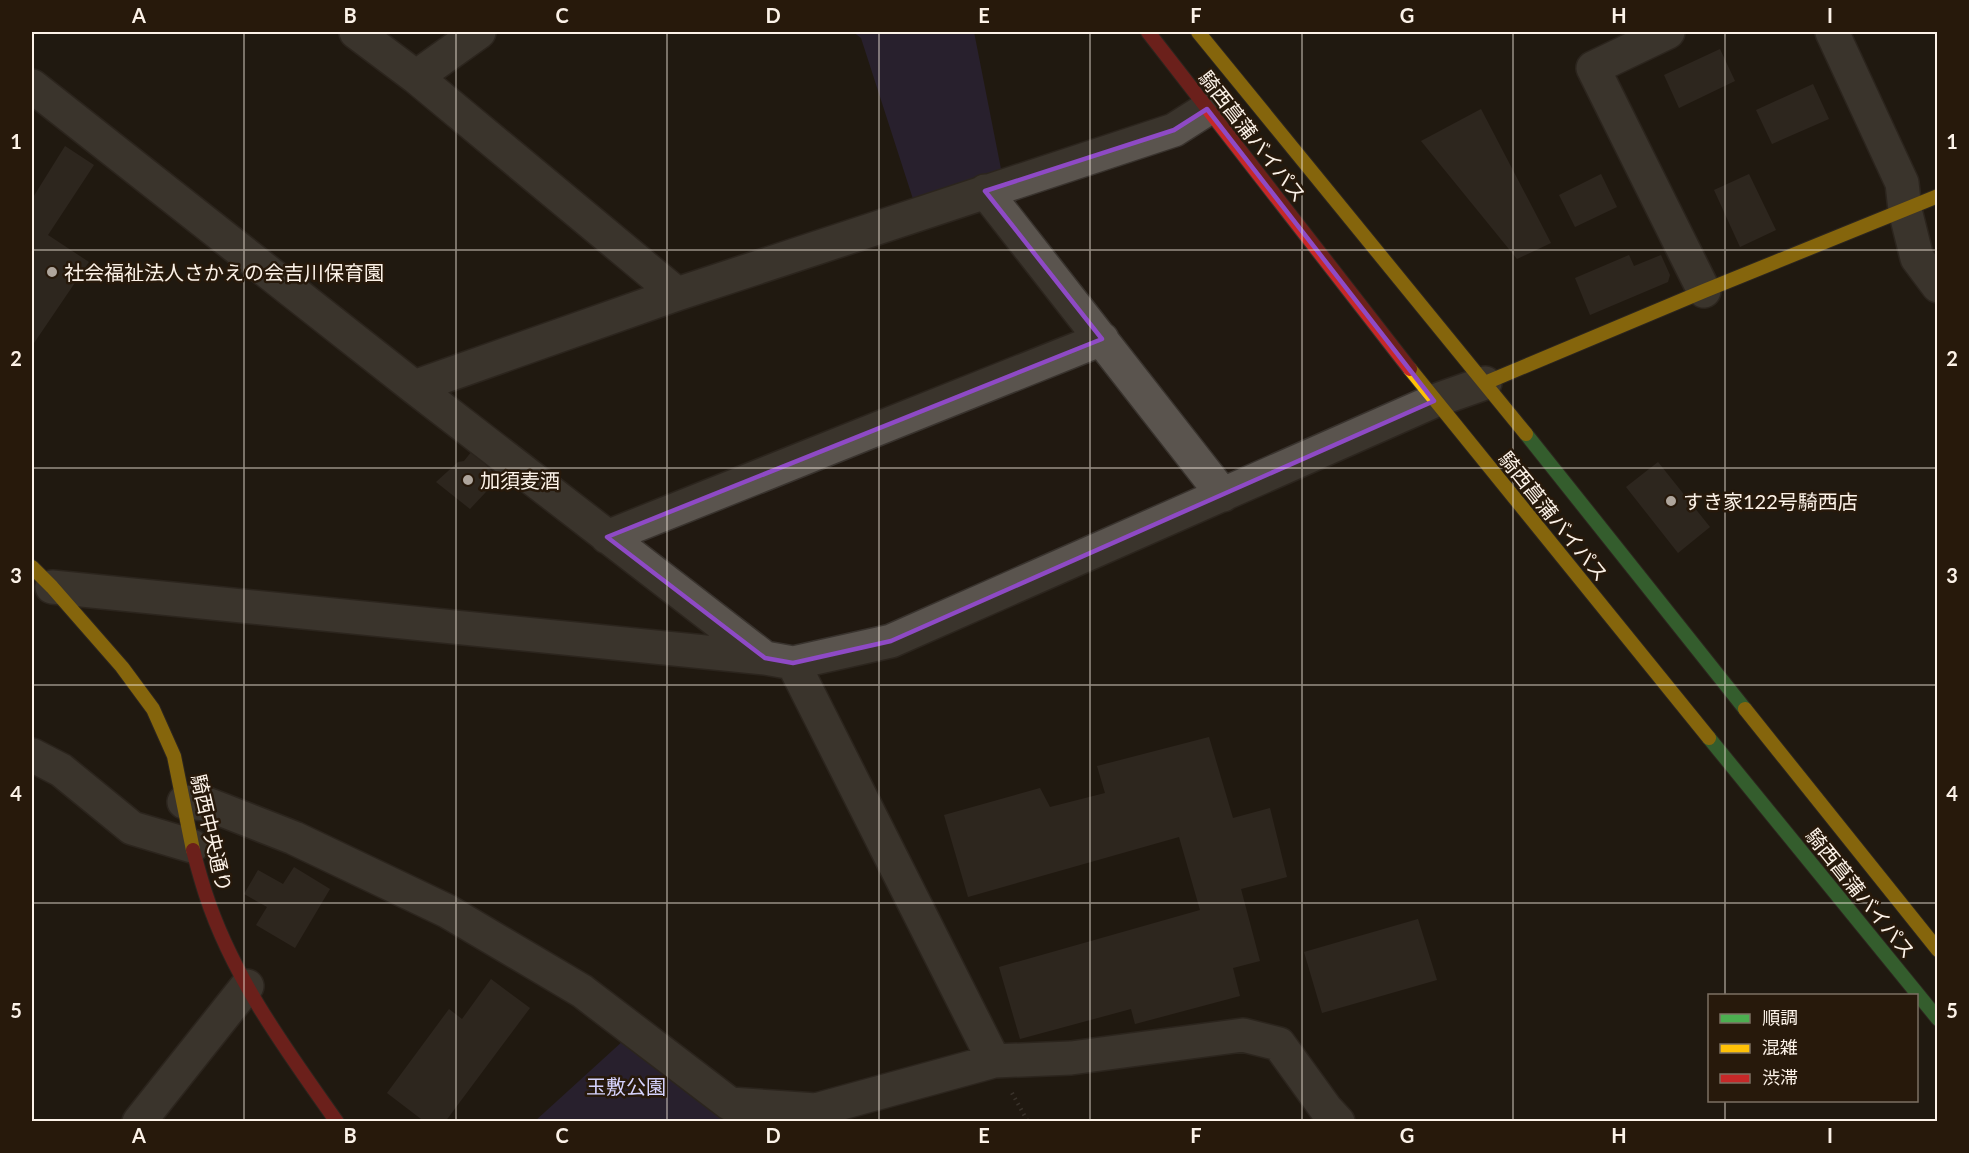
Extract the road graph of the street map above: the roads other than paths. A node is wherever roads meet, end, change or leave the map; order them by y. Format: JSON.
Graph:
{"nodes":[{"id":1,"x":356,"y":32,"type":"edge"},
{"id":2,"x":479,"y":32,"type":"edge"},
{"id":3,"x":1148,"y":32,"type":"edge"},
{"id":4,"x":1198,"y":32,"type":"edge"},
{"id":5,"x":1665,"y":32,"type":"edge"},
{"id":6,"x":1832,"y":32,"type":"edge"},
{"id":7,"x":416,"y":77,"type":"junction"},
{"id":8,"x":32,"y":86,"type":"edge"},
{"id":9,"x":1207,"y":109,"type":"junction"},
{"id":10,"x":985,"y":191,"type":"junction"},
{"id":11,"x":1938,"y":196,"type":"edge"},
{"id":12,"x":1905,"y":210,"type":"junction"},
{"id":13,"x":1938,"y":286,"type":"edge"},
{"id":14,"x":1704,"y":291,"type":"junction"},
{"id":15,"x":677,"y":294,"type":"junction"},
{"id":16,"x":1102,"y":339,"type":"junction"},
{"id":17,"x":1485,"y":383,"type":"junction"},
{"id":18,"x":414,"y":387,"type":"junction"},
{"id":19,"x":1434,"y":401,"type":"junction"},
{"id":20,"x":1223,"y":495,"type":"junction"},
{"id":21,"x":607,"y":537,"type":"junction"},
{"id":22,"x":42,"y":577,"type":"edge"},
{"id":23,"x":779,"y":661,"type":"junction"},
{"id":24,"x":32,"y":755,"type":"edge"},
{"id":25,"x":184,"y":802,"type":"junction"},
{"id":26,"x":192,"y":846,"type":"junction"},
{"id":27,"x":1938,"y":950,"type":"edge"},
{"id":28,"x":247,"y":986,"type":"junction"},
{"id":29,"x":1938,"y":1019,"type":"edge"},
{"id":30,"x":994,"y":1061,"type":"junction"},
{"id":31,"x":139,"y":1122,"type":"edge"},
{"id":32,"x":337,"y":1122,"type":"edge"},
{"id":33,"x":1338,"y":1122,"type":"edge"}],
"edges":[{"from":1,"to":7,"type":"street"},
{"from":2,"to":7,"type":"street"},
{"from":3,"to":9,"type":"main road","name":"騎西菖蒲バイパス"},
{"from":4,"to":17,"type":"main road","name":"騎西菖蒲バイパス"},
{"from":5,"to":14,"type":"street"},
{"from":6,"to":12,"type":"street"},
{"from":7,"to":15,"type":"street"},
{"from":8,"to":18,"type":"street"},
{"from":9,"to":10,"type":"street"},
{"from":9,"to":19,"type":"main road","name":"騎西菖蒲バイパス"},
{"from":10,"to":15,"type":"street"},
{"from":10,"to":16,"type":"street"},
{"from":11,"to":12,"type":"main road"},
{"from":12,"to":13,"type":"street"},
{"from":12,"to":14,"type":"main road"},
{"from":14,"to":17,"type":"main road"},
{"from":15,"to":18,"type":"street"},
{"from":16,"to":20,"type":"street"},
{"from":16,"to":21,"type":"street"},
{"from":17,"to":19,"type":"street"},
{"from":17,"to":27,"type":"main road","name":"騎西菖蒲バイパス"},
{"from":18,"to":21,"type":"street"},
{"from":19,"to":20,"type":"street"},
{"from":19,"to":29,"type":"main road","name":"騎西菖蒲バイパス"},
{"from":20,"to":23,"type":"street"},
{"from":21,"to":23,"type":"street"},
{"from":22,"to":23,"type":"street"},
{"from":22,"to":25,"type":"main road","name":"騎西中央通り"},
{"from":23,"to":30,"type":"street"},
{"from":24,"to":26,"type":"street"},
{"from":25,"to":26,"type":"main road","name":"騎西中央通り"},
{"from":25,"to":30,"type":"street"},
{"from":26,"to":28,"type":"main road","name":"騎西中央通り"},
{"from":28,"to":31,"type":"street"},
{"from":28,"to":32,"type":"main road","name":"騎西中央通り"},
{"from":30,"to":33,"type":"street"}]}
